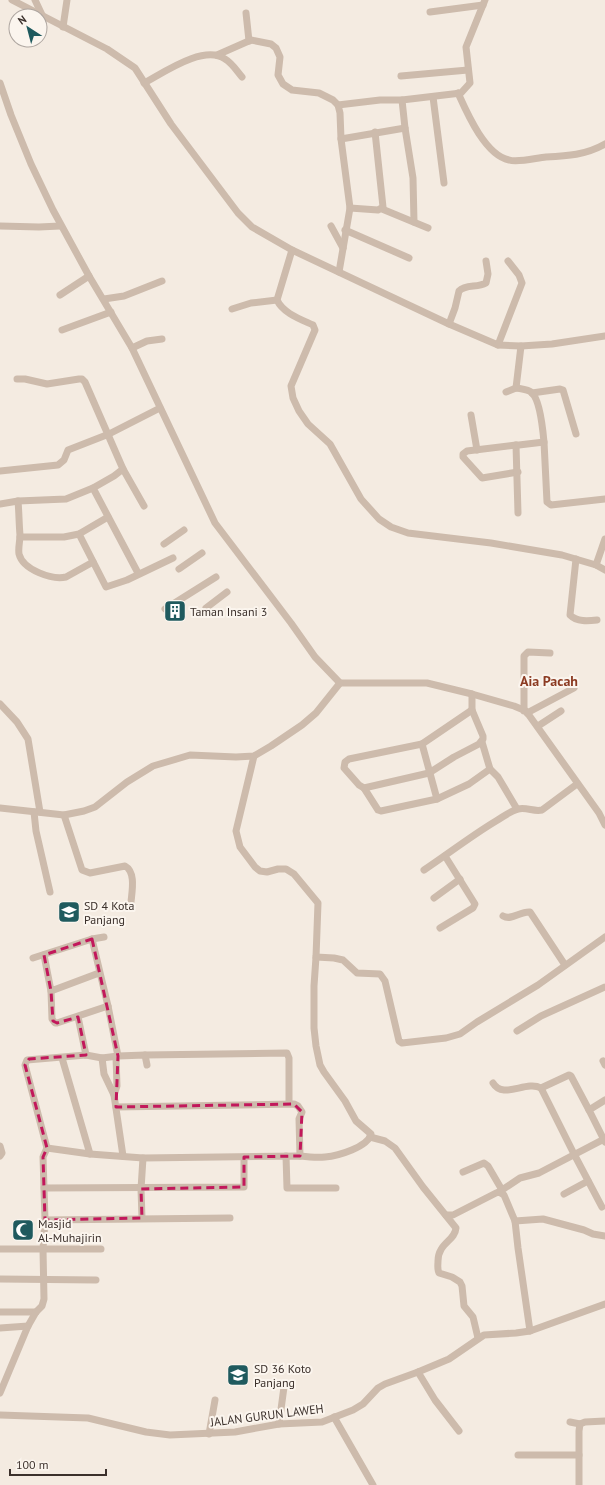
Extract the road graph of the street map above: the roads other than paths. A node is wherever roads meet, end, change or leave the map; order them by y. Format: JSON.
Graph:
{"nodes":[{"id":1,"x":12,"y":0,"type":"edge"},
{"id":2,"x":67,"y":0,"type":"edge"},
{"id":3,"x":484,"y":2,"type":"edge"},
{"id":4,"x":27,"y":8,"type":"edge"},
{"id":5,"x":430,"y":12,"type":"dead end"},
{"id":6,"x":246,"y":14,"type":"dead end"},
{"id":7,"x":48,"y":19,"type":"edge"},
{"id":8,"x":64,"y":27,"type":"junction"},
{"id":9,"x":249,"y":41,"type":"junction"},
{"id":10,"x":217,"y":55,"type":"junction"},
{"id":11,"x":468,"y":70,"type":"junction"},
{"id":12,"x":400,"y":76,"type":"dead end"},
{"id":13,"x":242,"y":77,"type":"dead end"},
{"id":14,"x":0,"y":83,"type":"edge"},
{"id":15,"x":144,"y":83,"type":"junction"},
{"id":16,"x":458,"y":93,"type":"junction"},
{"id":17,"x":433,"y":97,"type":"junction"},
{"id":18,"x":402,"y":100,"type":"junction"},
{"id":19,"x":338,"y":105,"type":"junction"},
{"id":20,"x":405,"y":128,"type":"junction"},
{"id":21,"x":375,"y":132,"type":"junction"},
{"id":22,"x":340,"y":139,"type":"junction"},
{"id":23,"x":605,"y":144,"type":"edge"},
{"id":24,"x":444,"y":183,"type":"dead end"},
{"id":25,"x":350,"y":208,"type":"junction"},
{"id":26,"x":382,"y":209,"type":"junction"},
{"id":27,"x":414,"y":222,"type":"junction"},
{"id":28,"x":0,"y":226,"type":"edge"},
{"id":29,"x":60,"y":226,"type":"junction"},
{"id":30,"x":331,"y":226,"type":"dead end"},
{"id":31,"x":428,"y":228,"type":"dead end"},
{"id":32,"x":345,"y":230,"type":"junction"},
{"id":33,"x":343,"y":248,"type":"junction"},
{"id":34,"x":292,"y":250,"type":"junction"},
{"id":35,"x":409,"y":258,"type":"dead end"},
{"id":36,"x":486,"y":261,"type":"dead end"},
{"id":37,"x":508,"y":261,"type":"dead end"},
{"id":38,"x":339,"y":272,"type":"junction"},
{"id":39,"x":89,"y":276,"type":"junction"},
{"id":40,"x":162,"y":281,"type":"dead end"},
{"id":41,"x":60,"y":295,"type":"dead end"},
{"id":42,"x":104,"y":299,"type":"junction"},
{"id":43,"x":277,"y":300,"type":"junction"},
{"id":44,"x":232,"y":309,"type":"dead end"},
{"id":45,"x":111,"y":312,"type":"junction"},
{"id":46,"x":449,"y":324,"type":"junction"},
{"id":47,"x":62,"y":330,"type":"dead end"},
{"id":48,"x":605,"y":336,"type":"edge"},
{"id":49,"x":162,"y":339,"type":"dead end"},
{"id":50,"x":498,"y":345,"type":"junction"},
{"id":51,"x":520,"y":346,"type":"junction"},
{"id":52,"x":132,"y":348,"type":"junction"},
{"id":53,"x":17,"y":379,"type":"dead end"},
{"id":54,"x":516,"y":388,"type":"junction"},
{"id":55,"x":506,"y":392,"type":"dead end"},
{"id":56,"x":532,"y":393,"type":"junction"},
{"id":57,"x":160,"y":408,"type":"junction"},
{"id":58,"x":471,"y":415,"type":"dead end"},
{"id":59,"x":109,"y":434,"type":"junction"},
{"id":60,"x":576,"y":434,"type":"dead end"},
{"id":61,"x":544,"y":442,"type":"junction"},
{"id":62,"x":516,"y":445,"type":"junction"},
{"id":63,"x":477,"y":450,"type":"junction"},
{"id":64,"x":123,"y":469,"type":"junction"},
{"id":65,"x":0,"y":471,"type":"edge"},
{"id":66,"x":518,"y":472,"type":"junction"},
{"id":67,"x":93,"y":488,"type":"junction"},
{"id":68,"x":605,"y":498,"type":"edge"},
{"id":69,"x":18,"y":501,"type":"junction"},
{"id":70,"x":0,"y":504,"type":"edge"},
{"id":71,"x":144,"y":506,"type":"dead end"},
{"id":72,"x":518,"y":513,"type":"dead end"},
{"id":73,"x":108,"y":517,"type":"junction"},
{"id":74,"x":184,"y":530,"type":"dead end"},
{"id":75,"x":79,"y":534,"type":"junction"},
{"id":76,"x":20,"y":537,"type":"junction"},
{"id":77,"x":605,"y":539,"type":"edge"},
{"id":78,"x":164,"y":544,"type":"dead end"},
{"id":79,"x":202,"y":553,"type":"dead end"},
{"id":80,"x":173,"y":558,"type":"dead end"},
{"id":81,"x":576,"y":559,"type":"junction"},
{"id":82,"x":93,"y":562,"type":"junction"},
{"id":83,"x":596,"y":565,"type":"junction"},
{"id":84,"x":179,"y":569,"type":"dead end"},
{"id":85,"x":605,"y":570,"type":"edge"},
{"id":86,"x":138,"y":573,"type":"junction"},
{"id":87,"x":216,"y":577,"type":"dead end"},
{"id":88,"x":227,"y":592,"type":"dead end"},
{"id":89,"x":165,"y":608,"type":"dead end"},
{"id":90,"x":206,"y":608,"type":"dead end"},
{"id":91,"x":597,"y":620,"type":"dead end"},
{"id":92,"x":550,"y":653,"type":"dead end"},
{"id":93,"x":340,"y":683,"type":"junction"},
{"id":94,"x":574,"y":688,"type":"dead end"},
{"id":95,"x":472,"y":694,"type":"junction"},
{"id":96,"x":0,"y":704,"type":"edge"},
{"id":97,"x":472,"y":710,"type":"junction"},
{"id":98,"x":561,"y":711,"type":"dead end"},
{"id":99,"x":526,"y":712,"type":"junction"},
{"id":100,"x":538,"y":726,"type":"junction"},
{"id":101,"x":482,"y":742,"type":"junction"},
{"id":102,"x":422,"y":744,"type":"junction"},
{"id":103,"x":254,"y":756,"type":"junction"},
{"id":104,"x":490,"y":769,"type":"junction"},
{"id":105,"x":429,"y":773,"type":"junction"},
{"id":106,"x":577,"y":784,"type":"junction"},
{"id":107,"x":364,"y":788,"type":"junction"},
{"id":108,"x":437,"y":799,"type":"junction"},
{"id":109,"x":0,"y":808,"type":"edge"},
{"id":110,"x":517,"y":809,"type":"junction"},
{"id":111,"x":37,"y":812,"type":"junction"},
{"id":112,"x":64,"y":815,"type":"junction"},
{"id":113,"x":605,"y":825,"type":"edge"},
{"id":114,"x":445,"y":856,"type":"junction"},
{"id":115,"x":424,"y":870,"type":"dead end"},
{"id":116,"x":460,"y":879,"type":"junction"},
{"id":117,"x":50,"y":892,"type":"dead end"},
{"id":118,"x":434,"y":898,"type":"dead end"},
{"id":119,"x":131,"y":902,"type":"dead end"},
{"id":120,"x":503,"y":916,"type":"dead end"},
{"id":121,"x":440,"y":928,"type":"dead end"},
{"id":122,"x":104,"y":937,"type":"dead end"},
{"id":123,"x":605,"y":937,"type":"edge"},
{"id":124,"x":92,"y":939,"type":"junction"},
{"id":125,"x":44,"y":955,"type":"junction"},
{"id":126,"x":316,"y":957,"type":"junction"},
{"id":127,"x":33,"y":958,"type":"dead end"},
{"id":128,"x":565,"y":966,"type":"junction"},
{"id":129,"x":99,"y":973,"type":"junction"},
{"id":130,"x":605,"y":987,"type":"edge"},
{"id":131,"x":51,"y":991,"type":"junction"},
{"id":132,"x":108,"y":1006,"type":"junction"},
{"id":133,"x":78,"y":1017,"type":"junction"},
{"id":134,"x":517,"y":1031,"type":"dead end"},
{"id":135,"x":86,"y":1055,"type":"junction"},
{"id":136,"x":145,"y":1055,"type":"junction"},
{"id":137,"x":117,"y":1056,"type":"junction"},
{"id":138,"x":62,"y":1058,"type":"junction"},
{"id":139,"x":102,"y":1058,"type":"junction"},
{"id":140,"x":146,"y":1065,"type":"dead end"},
{"id":141,"x":493,"y":1083,"type":"dead end"},
{"id":142,"x":542,"y":1088,"type":"junction"},
{"id":143,"x":114,"y":1095,"type":"junction"},
{"id":144,"x":605,"y":1100,"type":"edge"},
{"id":145,"x":289,"y":1103,"type":"junction"},
{"id":146,"x":116,"y":1107,"type":"junction"},
{"id":147,"x":589,"y":1110,"type":"junction"},
{"id":148,"x":370,"y":1137,"type":"junction"},
{"id":149,"x":604,"y":1140,"type":"edge"},
{"id":150,"x":0,"y":1146,"type":"edge"},
{"id":151,"x":47,"y":1148,"type":"junction"},
{"id":152,"x":90,"y":1154,"type":"junction"},
{"id":153,"x":574,"y":1154,"type":"junction"},
{"id":154,"x":0,"y":1156,"type":"edge"},
{"id":155,"x":123,"y":1156,"type":"junction"},
{"id":156,"x":286,"y":1156,"type":"junction"},
{"id":157,"x":300,"y":1156,"type":"junction"},
{"id":158,"x":244,"y":1157,"type":"junction"},
{"id":159,"x":143,"y":1158,"type":"junction"},
{"id":160,"x":463,"y":1172,"type":"dead end"},
{"id":161,"x":588,"y":1181,"type":"junction"},
{"id":162,"x":44,"y":1188,"type":"junction"},
{"id":163,"x":336,"y":1188,"type":"dead end"},
{"id":164,"x":141,"y":1189,"type":"junction"},
{"id":165,"x":501,"y":1191,"type":"junction"},
{"id":166,"x":564,"y":1194,"type":"dead end"},
{"id":167,"x":602,"y":1207,"type":"dead end"},
{"id":168,"x":446,"y":1215,"type":"junction"},
{"id":169,"x":142,"y":1218,"type":"junction"},
{"id":170,"x":230,"y":1218,"type":"dead end"},
{"id":171,"x":45,"y":1220,"type":"junction"},
{"id":172,"x":515,"y":1221,"type":"junction"},
{"id":173,"x":605,"y":1236,"type":"edge"},
{"id":174,"x":0,"y":1249,"type":"edge"},
{"id":175,"x":43,"y":1249,"type":"junction"},
{"id":176,"x":101,"y":1249,"type":"dead end"},
{"id":177,"x":0,"y":1279,"type":"edge"},
{"id":178,"x":43,"y":1280,"type":"junction"},
{"id":179,"x":96,"y":1280,"type":"dead end"},
{"id":180,"x":605,"y":1304,"type":"edge"},
{"id":181,"x":0,"y":1312,"type":"edge"},
{"id":182,"x":36,"y":1312,"type":"junction"},
{"id":183,"x":28,"y":1326,"type":"junction"},
{"id":184,"x":0,"y":1328,"type":"edge"},
{"id":185,"x":530,"y":1331,"type":"junction"},
{"id":186,"x":478,"y":1338,"type":"junction"},
{"id":187,"x":418,"y":1372,"type":"junction"},
{"id":188,"x":284,"y":1388,"type":"dead end"},
{"id":189,"x":0,"y":1394,"type":"edge"},
{"id":190,"x":215,"y":1400,"type":"dead end"},
{"id":191,"x":0,"y":1415,"type":"edge"},
{"id":192,"x":334,"y":1418,"type":"junction"},
{"id":193,"x":605,"y":1421,"type":"edge"},
{"id":194,"x":570,"y":1422,"type":"dead end"},
{"id":195,"x":279,"y":1424,"type":"junction"},
{"id":196,"x":580,"y":1424,"type":"junction"},
{"id":197,"x":459,"y":1431,"type":"dead end"},
{"id":198,"x":209,"y":1434,"type":"junction"},
{"id":199,"x":518,"y":1455,"type":"dead end"},
{"id":200,"x":579,"y":1455,"type":"junction"},
{"id":201,"x":373,"y":1485,"type":"edge"},
{"id":202,"x":579,"y":1485,"type":"edge"}],
"edges":[{"from":1,"to":4,"type":"street"},
{"from":2,"to":8,"type":"street"},
{"from":3,"to":5,"type":"street"},
{"from":3,"to":11,"type":"street"},
{"from":6,"to":9,"type":"street"},
{"from":7,"to":8,"type":"street"},
{"from":8,"to":15,"type":"street"},
{"from":9,"to":10,"type":"street"},
{"from":9,"to":19,"type":"street"},
{"from":10,"to":13,"type":"street"},
{"from":10,"to":15,"type":"street"},
{"from":11,"to":12,"type":"street"},
{"from":11,"to":16,"type":"street"},
{"from":14,"to":29,"type":"street"},
{"from":15,"to":34,"type":"street"},
{"from":16,"to":17,"type":"street"},
{"from":16,"to":23,"type":"street"},
{"from":17,"to":18,"type":"street"},
{"from":17,"to":24,"type":"street"},
{"from":18,"to":19,"type":"street"},
{"from":18,"to":20,"type":"street"},
{"from":19,"to":22,"type":"street"},
{"from":20,"to":21,"type":"street"},
{"from":20,"to":27,"type":"street"},
{"from":21,"to":22,"type":"street"},
{"from":21,"to":26,"type":"street"},
{"from":22,"to":25,"type":"street"},
{"from":25,"to":26,"type":"street"},
{"from":25,"to":32,"type":"street"},
{"from":26,"to":27,"type":"street"},
{"from":27,"to":31,"type":"street"},
{"from":28,"to":29,"type":"street"},
{"from":29,"to":39,"type":"street"},
{"from":30,"to":33,"type":"street"},
{"from":32,"to":33,"type":"street"},
{"from":32,"to":35,"type":"street"},
{"from":33,"to":38,"type":"street"},
{"from":34,"to":38,"type":"street"},
{"from":34,"to":43,"type":"street"},
{"from":36,"to":46,"type":"street"},
{"from":37,"to":50,"type":"street"},
{"from":38,"to":46,"type":"street"},
{"from":39,"to":41,"type":"street"},
{"from":39,"to":42,"type":"street"},
{"from":40,"to":42,"type":"street"},
{"from":42,"to":45,"type":"street"},
{"from":43,"to":44,"type":"street"},
{"from":43,"to":81,"type":"street"},
{"from":45,"to":47,"type":"street"},
{"from":45,"to":52,"type":"street"},
{"from":46,"to":50,"type":"street"},
{"from":48,"to":51,"type":"street"},
{"from":49,"to":52,"type":"street"},
{"from":50,"to":51,"type":"street"},
{"from":51,"to":54,"type":"street"},
{"from":52,"to":57,"type":"street"},
{"from":53,"to":59,"type":"street"},
{"from":54,"to":55,"type":"street"},
{"from":54,"to":56,"type":"street"},
{"from":56,"to":60,"type":"street"},
{"from":56,"to":61,"type":"street"},
{"from":57,"to":59,"type":"street"},
{"from":57,"to":93,"type":"street"},
{"from":58,"to":63,"type":"street"},
{"from":59,"to":64,"type":"street"},
{"from":59,"to":65,"type":"street"},
{"from":61,"to":62,"type":"street"},
{"from":61,"to":68,"type":"street"},
{"from":62,"to":63,"type":"street"},
{"from":62,"to":66,"type":"street"},
{"from":63,"to":66,"type":"street"},
{"from":64,"to":67,"type":"street"},
{"from":64,"to":71,"type":"street"},
{"from":66,"to":72,"type":"street"},
{"from":67,"to":69,"type":"street"},
{"from":67,"to":73,"type":"street"},
{"from":69,"to":70,"type":"street"},
{"from":69,"to":76,"type":"street"},
{"from":73,"to":75,"type":"street"},
{"from":73,"to":86,"type":"street"},
{"from":74,"to":78,"type":"street"},
{"from":75,"to":76,"type":"street"},
{"from":75,"to":82,"type":"street"},
{"from":76,"to":82,"type":"street"},
{"from":77,"to":83,"type":"street"},
{"from":79,"to":84,"type":"street"},
{"from":80,"to":86,"type":"street"},
{"from":81,"to":83,"type":"street"},
{"from":81,"to":91,"type":"street"},
{"from":82,"to":86,"type":"street"},
{"from":83,"to":85,"type":"street"},
{"from":87,"to":89,"type":"street"},
{"from":88,"to":90,"type":"street"},
{"from":92,"to":99,"type":"street"},
{"from":93,"to":95,"type":"street"},
{"from":93,"to":103,"type":"street"},
{"from":94,"to":99,"type":"street"},
{"from":95,"to":97,"type":"street"},
{"from":95,"to":99,"type":"street"},
{"from":96,"to":111,"type":"street"},
{"from":97,"to":101,"type":"street"},
{"from":97,"to":102,"type":"street"},
{"from":98,"to":100,"type":"street"},
{"from":99,"to":100,"type":"street"},
{"from":100,"to":106,"type":"street"},
{"from":101,"to":104,"type":"street"},
{"from":101,"to":105,"type":"street"},
{"from":102,"to":105,"type":"street"},
{"from":102,"to":107,"type":"street"},
{"from":103,"to":112,"type":"street"},
{"from":103,"to":126,"type":"street"},
{"from":104,"to":108,"type":"street"},
{"from":104,"to":110,"type":"street"},
{"from":105,"to":107,"type":"street"},
{"from":105,"to":108,"type":"street"},
{"from":106,"to":110,"type":"street"},
{"from":106,"to":113,"type":"street"},
{"from":107,"to":108,"type":"street"},
{"from":109,"to":111,"type":"street"},
{"from":110,"to":114,"type":"street"},
{"from":111,"to":112,"type":"street"},
{"from":111,"to":117,"type":"street"},
{"from":112,"to":119,"type":"street"},
{"from":114,"to":115,"type":"street"},
{"from":114,"to":116,"type":"street"},
{"from":116,"to":118,"type":"street"},
{"from":116,"to":121,"type":"street"},
{"from":120,"to":128,"type":"street"},
{"from":122,"to":124,"type":"street"},
{"from":123,"to":128,"type":"street"},
{"from":124,"to":125,"type":"street"},
{"from":124,"to":129,"type":"street"},
{"from":125,"to":127,"type":"street"},
{"from":125,"to":131,"type":"street"},
{"from":126,"to":128,"type":"street"},
{"from":126,"to":148,"type":"street"},
{"from":129,"to":131,"type":"street"},
{"from":129,"to":132,"type":"street"},
{"from":130,"to":134,"type":"street"},
{"from":131,"to":133,"type":"street"},
{"from":132,"to":133,"type":"street"},
{"from":132,"to":137,"type":"street"},
{"from":133,"to":135,"type":"street"},
{"from":135,"to":138,"type":"street"},
{"from":135,"to":139,"type":"street"},
{"from":136,"to":137,"type":"street"},
{"from":136,"to":140,"type":"street"},
{"from":136,"to":145,"type":"street"},
{"from":137,"to":139,"type":"street"},
{"from":137,"to":143,"type":"street"},
{"from":138,"to":151,"type":"street"},
{"from":138,"to":152,"type":"street"},
{"from":139,"to":143,"type":"street"},
{"from":141,"to":142,"type":"street"},
{"from":142,"to":147,"type":"street"},
{"from":142,"to":153,"type":"street"},
{"from":143,"to":146,"type":"street"},
{"from":144,"to":147,"type":"street"},
{"from":145,"to":146,"type":"street"},
{"from":145,"to":157,"type":"street"},
{"from":146,"to":155,"type":"street"},
{"from":147,"to":149,"type":"street"},
{"from":148,"to":157,"type":"street"},
{"from":148,"to":168,"type":"street"},
{"from":149,"to":153,"type":"street"},
{"from":150,"to":154,"type":"street"},
{"from":151,"to":152,"type":"street"},
{"from":151,"to":162,"type":"street"},
{"from":152,"to":155,"type":"street"},
{"from":153,"to":161,"type":"street"},
{"from":153,"to":165,"type":"street"},
{"from":155,"to":159,"type":"street"},
{"from":156,"to":157,"type":"street"},
{"from":156,"to":158,"type":"street"},
{"from":156,"to":163,"type":"street"},
{"from":158,"to":159,"type":"street"},
{"from":158,"to":164,"type":"street"},
{"from":159,"to":164,"type":"street"},
{"from":160,"to":165,"type":"street"},
{"from":161,"to":166,"type":"street"},
{"from":161,"to":167,"type":"street"},
{"from":162,"to":164,"type":"street"},
{"from":162,"to":171,"type":"street"},
{"from":164,"to":169,"type":"street"},
{"from":165,"to":168,"type":"street"},
{"from":165,"to":172,"type":"street"},
{"from":168,"to":186,"type":"street"},
{"from":169,"to":170,"type":"street"},
{"from":169,"to":171,"type":"street"},
{"from":171,"to":175,"type":"street"},
{"from":172,"to":173,"type":"street"},
{"from":172,"to":185,"type":"street"},
{"from":174,"to":175,"type":"street"},
{"from":175,"to":176,"type":"street"},
{"from":175,"to":178,"type":"street"},
{"from":177,"to":178,"type":"street"},
{"from":178,"to":179,"type":"street"},
{"from":178,"to":182,"type":"street"},
{"from":180,"to":185,"type":"street","name":"JALAN GURUN LAWEH"},
{"from":181,"to":182,"type":"street"},
{"from":182,"to":183,"type":"street"},
{"from":183,"to":184,"type":"street"},
{"from":183,"to":189,"type":"street"},
{"from":185,"to":186,"type":"street","name":"JALAN GURUN LAWEH"},
{"from":186,"to":187,"type":"street","name":"JALAN GURUN LAWEH"},
{"from":187,"to":192,"type":"street","name":"JALAN GURUN LAWEH"},
{"from":187,"to":197,"type":"street"},
{"from":188,"to":195,"type":"street"},
{"from":190,"to":198,"type":"street"},
{"from":191,"to":198,"type":"street","name":"JALAN GURUN LAWEH"},
{"from":192,"to":195,"type":"street","name":"JALAN GURUN LAWEH"},
{"from":192,"to":201,"type":"street"},
{"from":193,"to":196,"type":"street"},
{"from":194,"to":196,"type":"street"},
{"from":195,"to":198,"type":"street","name":"JALAN GURUN LAWEH"},
{"from":196,"to":200,"type":"street"},
{"from":199,"to":200,"type":"street"},
{"from":200,"to":202,"type":"street"}]}
